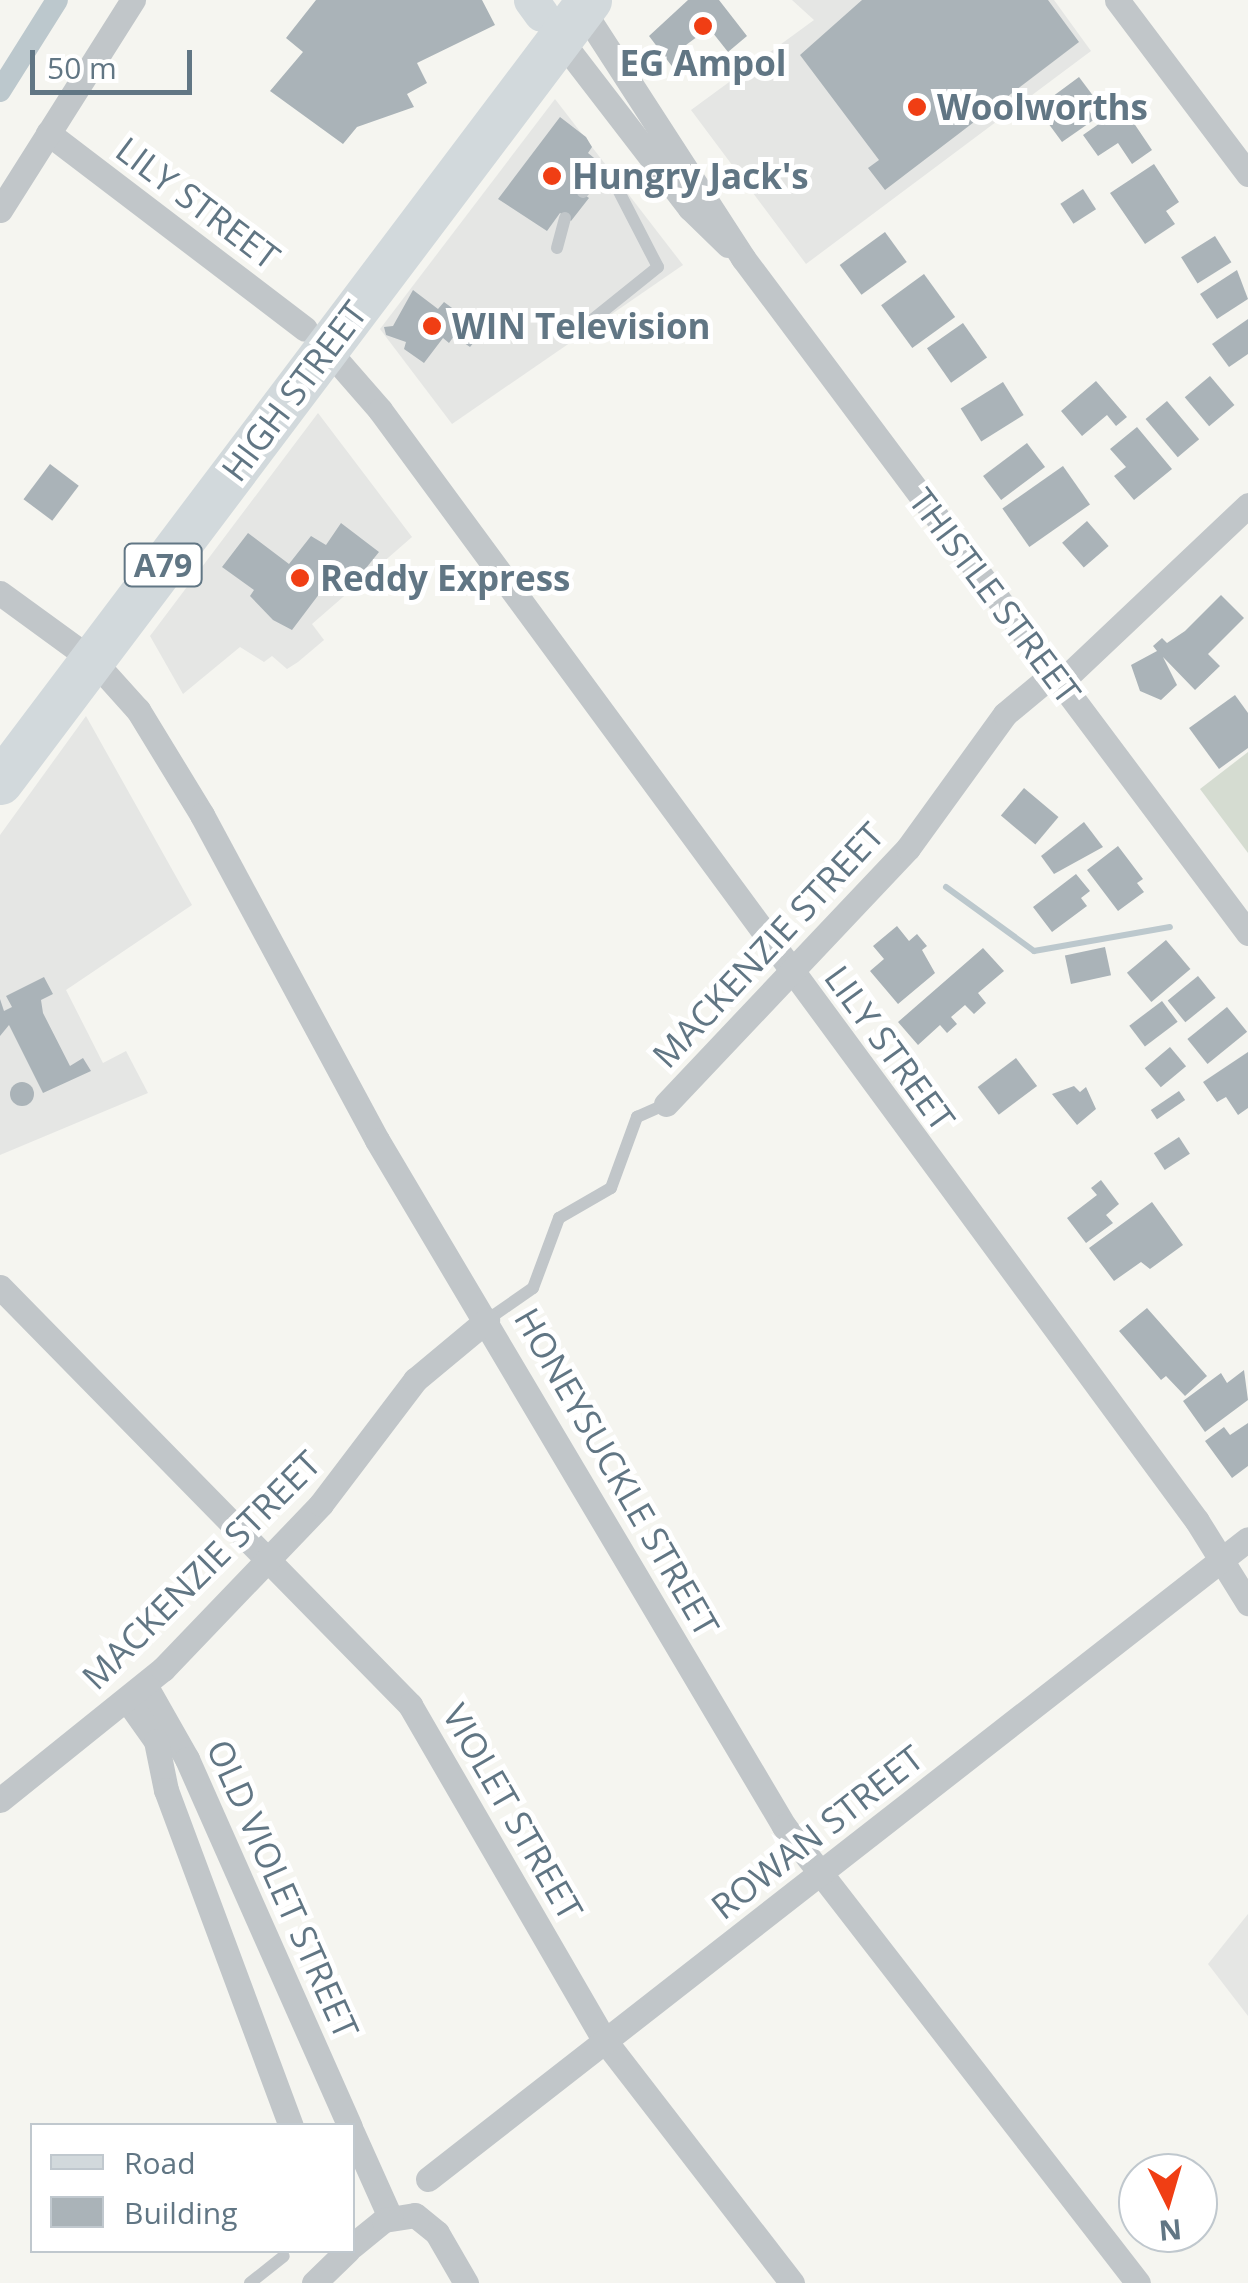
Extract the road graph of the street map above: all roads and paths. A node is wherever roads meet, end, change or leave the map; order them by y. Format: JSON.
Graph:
{"nodes":[{"id":1,"x":133,"y":0,"type":"edge"},
{"id":2,"x":1117,"y":0,"type":"edge"},
{"id":3,"x":562,"y":9,"type":"edge"},
{"id":4,"x":48,"y":134,"type":"junction"},
{"id":5,"x":1248,"y":174,"type":"edge"},
{"id":6,"x":583,"y":192,"type":"dead end"},
{"id":7,"x":0,"y":210,"type":"edge"},
{"id":8,"x":565,"y":218,"type":"dead end"},
{"id":9,"x":557,"y":248,"type":"dead end"},
{"id":10,"x":743,"y":258,"type":"junction"},
{"id":11,"x":592,"y":320,"type":"dead end"},
{"id":12,"x":316,"y":338,"type":"junction"},
{"id":13,"x":1248,"y":505,"type":"edge"},
{"id":14,"x":0,"y":593,"type":"edge"},
{"id":15,"x":83,"y":653,"type":"junction"},
{"id":16,"x":1057,"y":678,"type":"junction"},
{"id":17,"x":0,"y":743,"type":"edge"},
{"id":18,"x":0,"y":782,"type":"edge"},
{"id":19,"x":1248,"y":934,"type":"edge"},
{"id":20,"x":793,"y":976,"type":"junction"},
{"id":21,"x":666,"y":1104,"type":"joint"},
{"id":22,"x":0,"y":1287,"type":"edge"},
{"id":23,"x":487,"y":1320,"type":"junction"},
{"id":24,"x":1248,"y":1539,"type":"edge"},
{"id":25,"x":1220,"y":1561,"type":"junction"},
{"id":26,"x":265,"y":1562,"type":"junction"},
{"id":27,"x":1248,"y":1603,"type":"edge"},
{"id":28,"x":136,"y":1692,"type":"junction"},
{"id":29,"x":0,"y":1800,"type":"edge"},
{"id":30,"x":818,"y":1876,"type":"junction"},
{"id":31,"x":605,"y":2040,"type":"junction"},
{"id":32,"x":290,"y":2123,"type":"edge"},
{"id":33,"x":348,"y":2123,"type":"edge"},
{"id":34,"x":355,"y":2138,"type":"edge"},
{"id":35,"x":428,"y":2179,"type":"dead end"},
{"id":36,"x":390,"y":2217,"type":"junction"},
{"id":37,"x":355,"y":2244,"type":"edge"},
{"id":38,"x":343,"y":2253,"type":"edge"},
{"id":39,"x":284,"y":2256,"type":"dead end"},
{"id":40,"x":1126,"y":2278,"type":"edge"},
{"id":41,"x":250,"y":2283,"type":"edge"},
{"id":42,"x":314,"y":2283,"type":"edge"},
{"id":43,"x":466,"y":2283,"type":"edge"},
{"id":44,"x":792,"y":2283,"type":"edge"}],
"edges":[{"from":1,"to":4,"type":"street"},
{"from":2,"to":5,"type":"street"},
{"from":3,"to":10,"type":"street","name":"THISTLE STREET"},
{"from":3,"to":10,"type":"street","name":"THISTLE STREET"},
{"from":3,"to":12,"type":"highway","name":"HIGH STREET","number":"A79"},
{"from":4,"to":7,"type":"street"},
{"from":4,"to":12,"type":"street","name":"LILY STREET"},
{"from":6,"to":11,"type":"lane"},
{"from":8,"to":9,"type":"lane"},
{"from":10,"to":16,"type":"street","name":"THISTLE STREET"},
{"from":12,"to":15,"type":"highway","name":"HIGH STREET","number":"A79"},
{"from":12,"to":20,"type":"street","name":"LILY STREET"},
{"from":13,"to":16,"type":"street","name":"MACKENZIE STREET"},
{"from":14,"to":15,"type":"street","name":"HONEYSUCKLE STREET"},
{"from":15,"to":17,"type":"highway","name":"HIGH STREET","number":"A79"},
{"from":15,"to":18,"type":"highway","name":"HIGH STREET","number":"A79"},
{"from":15,"to":23,"type":"street","name":"HONEYSUCKLE STREET"},
{"from":16,"to":19,"type":"street","name":"THISTLE STREET"},
{"from":16,"to":20,"type":"street","name":"MACKENZIE STREET"},
{"from":20,"to":21,"type":"street","name":"MACKENZIE STREET"},
{"from":20,"to":25,"type":"street","name":"LILY STREET"},
{"from":21,"to":23,"type":"lane","name":"MACKENZIE STREET"},
{"from":22,"to":26,"type":"street","name":"VIOLET STREET"},
{"from":23,"to":26,"type":"street","name":"MACKENZIE STREET"},
{"from":23,"to":30,"type":"street","name":"HONEYSUCKLE STREET"},
{"from":24,"to":25,"type":"street","name":"ROWAN STREET"},
{"from":25,"to":27,"type":"street","name":"LILY STREET"},
{"from":25,"to":30,"type":"street","name":"ROWAN STREET"},
{"from":26,"to":28,"type":"street","name":"MACKENZIE STREET"},
{"from":26,"to":31,"type":"street","name":"VIOLET STREET"},
{"from":28,"to":29,"type":"street","name":"MACKENZIE STREET"},
{"from":28,"to":32,"type":"street","name":"OLD VIOLET STREET"},
{"from":28,"to":33,"type":"street","name":"OLD VIOLET STREET"},
{"from":30,"to":31,"type":"street","name":"ROWAN STREET"},
{"from":30,"to":40,"type":"street","name":"HONEYSUCKLE STREET"},
{"from":31,"to":35,"type":"street","name":"ROWAN STREET"},
{"from":31,"to":44,"type":"street","name":"VIOLET STREET"},
{"from":34,"to":36,"type":"street","name":"OLD VIOLET STREET"},
{"from":36,"to":37,"type":"street"},
{"from":36,"to":43,"type":"street"},
{"from":38,"to":42,"type":"street"},
{"from":39,"to":41,"type":"lane"}]}
